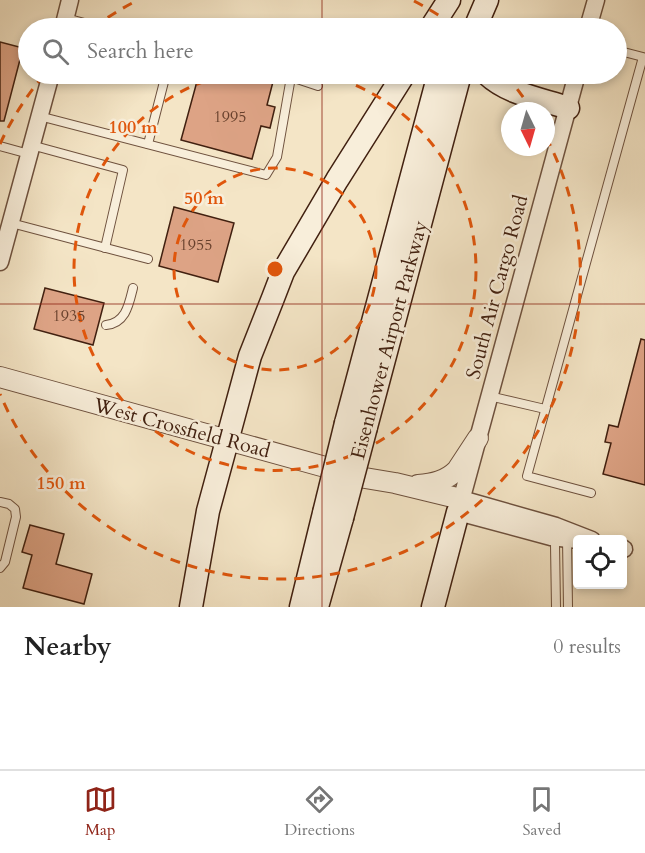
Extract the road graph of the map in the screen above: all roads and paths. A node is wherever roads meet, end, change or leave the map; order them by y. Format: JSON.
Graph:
{"nodes":[{"id":1,"x":449,"y":0,"type":"edge"},
{"id":2,"x":459,"y":0,"type":"edge"},
{"id":3,"x":487,"y":0,"type":"edge"},
{"id":4,"x":596,"y":0,"type":"edge"},
{"id":5,"x":67,"y":10,"type":"edge"},
{"id":6,"x":83,"y":18,"type":"edge"},
{"id":7,"x":437,"y":18,"type":"edge"},
{"id":8,"x":454,"y":18,"type":"edge"},
{"id":9,"x":479,"y":18,"type":"edge"},
{"id":10,"x":591,"y":18,"type":"edge"},
{"id":11,"x":627,"y":53,"type":"edge"},
{"id":12,"x":48,"y":84,"type":"edge"},
{"id":13,"x":163,"y":84,"type":"edge"},
{"id":14,"x":290,"y":84,"type":"edge"},
{"id":15,"x":312,"y":84,"type":"edge"},
{"id":16,"x":398,"y":84,"type":"edge"},
{"id":17,"x":437,"y":84,"type":"edge"},
{"id":18,"x":457,"y":84,"type":"edge"},
{"id":19,"x":499,"y":84,"type":"edge"},
{"id":20,"x":574,"y":84,"type":"edge"},
{"id":21,"x":318,"y":86,"type":"dead end"},
{"id":22,"x":568,"y":108,"type":"junction"},
{"id":23,"x":39,"y":116,"type":"junction"},
{"id":24,"x":148,"y":144,"type":"junction"},
{"id":25,"x":0,"y":146,"type":"edge"},
{"id":26,"x":30,"y":150,"type":"junction"},
{"id":27,"x":11,"y":223,"type":"junction"},
{"id":28,"x":105,"y":248,"type":"junction"},
{"id":29,"x":148,"y":259,"type":"dead end"},
{"id":30,"x":0,"y":262,"type":"edge"},
{"id":31,"x":133,"y":288,"type":"dead end"},
{"id":32,"x":106,"y":325,"type":"dead end"},
{"id":33,"x":0,"y":377,"type":"edge"},
{"id":34,"x":489,"y":396,"type":"junction"},
{"id":35,"x":545,"y":409,"type":"junction"},
{"id":36,"x":356,"y":425,"type":"junction"},
{"id":37,"x":478,"y":438,"type":"junction"},
{"id":38,"x":227,"y":441,"type":"junction"},
{"id":39,"x":365,"y":478,"type":"junction"},
{"id":40,"x":403,"y":485,"type":"junction"},
{"id":41,"x":591,"y":493,"type":"dead end"},
{"id":42,"x":0,"y":502,"type":"edge"},
{"id":43,"x":460,"y":506,"type":"junction"},
{"id":44,"x":333,"y":516,"type":"junction"},
{"id":45,"x":565,"y":535,"type":"edge"},
{"id":46,"x":2,"y":565,"type":"edge"},
{"id":47,"x":191,"y":607,"type":"edge"},
{"id":48,"x":302,"y":607,"type":"edge"},
{"id":49,"x":317,"y":607,"type":"edge"},
{"id":50,"x":433,"y":607,"type":"edge"},
{"id":51,"x":556,"y":607,"type":"edge"},
{"id":52,"x":568,"y":607,"type":"edge"}],
"edges":[{"from":1,"to":7,"type":"main road"},
{"from":2,"to":8,"type":"main road"},
{"from":3,"to":9,"type":"main road"},
{"from":4,"to":10,"type":"street"},
{"from":5,"to":6,"type":"lane"},
{"from":11,"to":35,"type":"lane"},
{"from":12,"to":23,"type":"street"},
{"from":13,"to":24,"type":"lane"},
{"from":14,"to":24,"type":"lane"},
{"from":15,"to":21,"type":"lane"},
{"from":16,"to":38,"type":"main road"},
{"from":17,"to":36,"type":"main road","name":"Eisenhower Airport Parkway"},
{"from":18,"to":36,"type":"main road","name":"Eisenhower Airport Parkway"},
{"from":19,"to":22,"type":"main road"},
{"from":20,"to":22,"type":"street","name":"South Air Cargo Road"},
{"from":22,"to":34,"type":"street","name":"South Air Cargo Road"},
{"from":23,"to":24,"type":"lane"},
{"from":23,"to":26,"type":"street"},
{"from":25,"to":26,"type":"lane"},
{"from":26,"to":27,"type":"street"},
{"from":26,"to":28,"type":"lane"},
{"from":27,"to":28,"type":"lane"},
{"from":27,"to":30,"type":"street"},
{"from":28,"to":29,"type":"lane"},
{"from":31,"to":32,"type":"lane"},
{"from":33,"to":38,"type":"street","name":"West Crossfield Road"},
{"from":34,"to":35,"type":"lane"},
{"from":34,"to":37,"type":"street","name":"South Air Cargo Road"},
{"from":35,"to":41,"type":"lane"},
{"from":36,"to":44,"type":"main road","name":"Eisenhower Airport Parkway","bridge":true},
{"from":37,"to":40,"type":"street"},
{"from":37,"to":43,"type":"street","name":"South Air Cargo Road"},
{"from":38,"to":39,"type":"street","name":"West Crossfield Road"},
{"from":38,"to":47,"type":"main road"},
{"from":39,"to":40,"type":"street","name":"West Crossfield Road"},
{"from":39,"to":43,"type":"street","name":"West Crossfield Road"},
{"from":40,"to":43,"type":"street","name":"West Crossfield Road"},
{"from":42,"to":46,"type":"lane"},
{"from":43,"to":45,"type":"street","name":"West Crossfield Road"},
{"from":43,"to":50,"type":"main road"},
{"from":44,"to":48,"type":"main road","name":"Eisenhower Airport Parkway"},
{"from":44,"to":49,"type":"main road","name":"Eisenhower Airport Parkway"},
{"from":45,"to":51,"type":"lane"},
{"from":45,"to":52,"type":"lane"}]}
